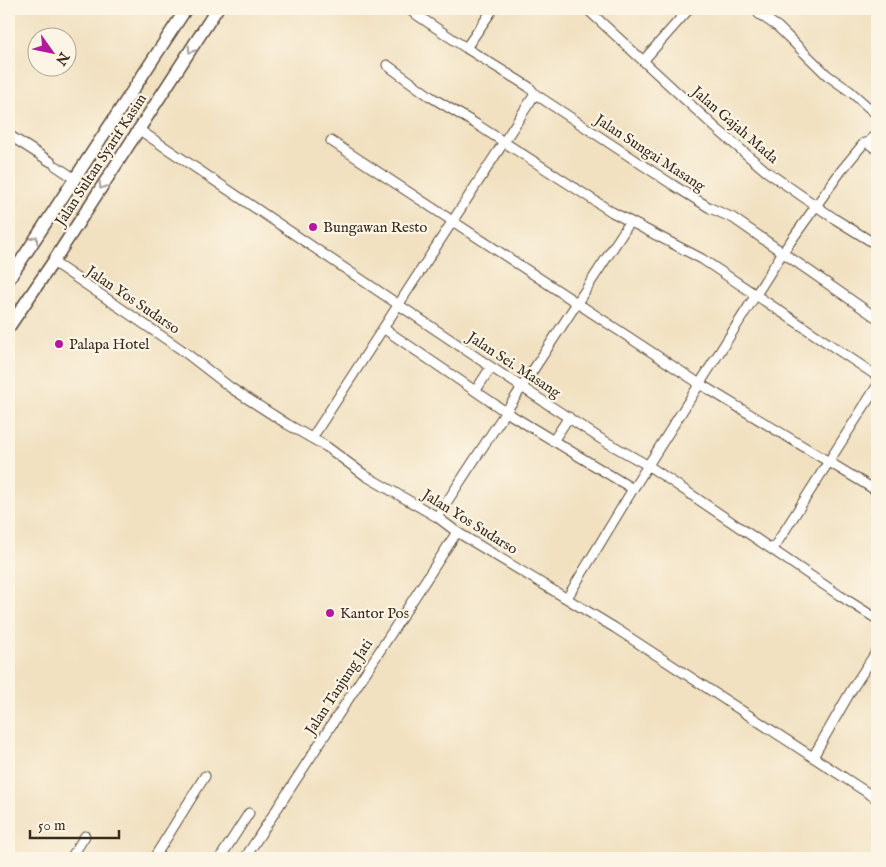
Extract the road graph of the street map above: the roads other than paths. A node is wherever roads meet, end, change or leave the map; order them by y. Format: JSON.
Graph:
{"nodes":[{"id":1,"x":186,"y":9,"type":"edge"},
{"id":2,"x":217,"y":9,"type":"edge"},
{"id":3,"x":408,"y":9,"type":"edge"},
{"id":4,"x":493,"y":9,"type":"edge"},
{"id":5,"x":587,"y":9,"type":"edge"},
{"id":6,"x":688,"y":9,"type":"edge"},
{"id":7,"x":760,"y":14,"type":"dead end"},
{"id":8,"x":466,"y":48,"type":"junction"},
{"id":9,"x":643,"y":61,"type":"junction"},
{"id":10,"x":387,"y":65,"type":"dead end"},
{"id":11,"x":535,"y":94,"type":"junction"},
{"id":12,"x":877,"y":115,"type":"edge"},
{"id":13,"x":138,"y":129,"type":"junction"},
{"id":14,"x":877,"y":132,"type":"edge"},
{"id":15,"x":9,"y":135,"type":"edge"},
{"id":16,"x":331,"y":141,"type":"dead end"},
{"id":17,"x":505,"y":142,"type":"junction"},
{"id":18,"x":868,"y":143,"type":"junction"},
{"id":19,"x":877,"y":150,"type":"edge"},
{"id":20,"x":74,"y":178,"type":"junction"},
{"id":21,"x":816,"y":206,"type":"junction"},
{"id":22,"x":452,"y":221,"type":"junction"},
{"id":23,"x":630,"y":222,"type":"junction"},
{"id":24,"x":877,"y":245,"type":"edge"},
{"id":25,"x":783,"y":252,"type":"junction"},
{"id":26,"x":53,"y":262,"type":"junction"},
{"id":27,"x":9,"y":280,"type":"edge"},
{"id":28,"x":758,"y":295,"type":"junction"},
{"id":29,"x":398,"y":304,"type":"junction"},
{"id":30,"x":577,"y":304,"type":"junction"},
{"id":31,"x":877,"y":318,"type":"edge"},
{"id":32,"x":9,"y":327,"type":"edge"},
{"id":33,"x":383,"y":328,"type":"junction"},
{"id":34,"x":491,"y":366,"type":"junction"},
{"id":35,"x":877,"y":376,"type":"edge"},
{"id":36,"x":700,"y":384,"type":"junction"},
{"id":37,"x":523,"y":386,"type":"junction"},
{"id":38,"x":877,"y":386,"type":"edge"},
{"id":39,"x":476,"y":390,"type":"junction"},
{"id":40,"x":506,"y":412,"type":"junction"},
{"id":41,"x":569,"y":417,"type":"junction"},
{"id":42,"x":312,"y":438,"type":"junction"},
{"id":43,"x":553,"y":442,"type":"junction"},
{"id":44,"x":829,"y":461,"type":"junction"},
{"id":45,"x":649,"y":466,"type":"junction"},
{"id":46,"x":633,"y":489,"type":"junction"},
{"id":47,"x":877,"y":491,"type":"edge"},
{"id":48,"x":437,"y":517,"type":"junction"},
{"id":49,"x":457,"y":532,"type":"junction"},
{"id":50,"x":773,"y":550,"type":"junction"},
{"id":51,"x":567,"y":598,"type":"junction"},
{"id":52,"x":877,"y":619,"type":"edge"},
{"id":53,"x":877,"y":651,"type":"edge"},
{"id":54,"x":813,"y":757,"type":"junction"},
{"id":55,"x":205,"y":776,"type":"dead end"},
{"id":56,"x":877,"y":798,"type":"edge"},
{"id":57,"x":249,"y":813,"type":"dead end"},
{"id":58,"x":85,"y":836,"type":"dead end"},
{"id":59,"x":71,"y":858,"type":"edge"},
{"id":60,"x":154,"y":858,"type":"edge"},
{"id":61,"x":220,"y":858,"type":"edge"},
{"id":62,"x":244,"y":858,"type":"edge"}],
"edges":[{"from":1,"to":20,"type":"street","name":"Jalan Sultan Syarif Kasim"},
{"from":2,"to":13,"type":"street","name":"Jalan Sultan Syarif Kasim","one_way":true},
{"from":3,"to":8,"type":"street","name":"Jalan Sungai Masang"},
{"from":4,"to":8,"type":"street"},
{"from":5,"to":9,"type":"street","name":"Jalan Gajah Mada"},
{"from":6,"to":9,"type":"street"},
{"from":7,"to":12,"type":"street"},
{"from":8,"to":11,"type":"street","name":"Jalan Sungai Masang"},
{"from":9,"to":21,"type":"street","name":"Jalan Gajah Mada"},
{"from":10,"to":17,"type":"street"},
{"from":11,"to":17,"type":"street"},
{"from":11,"to":25,"type":"street","name":"Jalan Sungai Masang"},
{"from":13,"to":26,"type":"street","name":"Jalan Sultan Syarif Kasim","one_way":true},
{"from":13,"to":29,"type":"street","name":"Jalan Sei. Masang"},
{"from":14,"to":18,"type":"street"},
{"from":15,"to":20,"type":"street"},
{"from":16,"to":22,"type":"street"},
{"from":17,"to":22,"type":"street"},
{"from":17,"to":23,"type":"street"},
{"from":18,"to":19,"type":"street"},
{"from":18,"to":21,"type":"street"},
{"from":27,"to":20,"type":"street","name":"Jalan Sultan Syarif Kasim","one_way":true},
{"from":21,"to":24,"type":"street","name":"Jalan Gajah Mada"},
{"from":21,"to":25,"type":"street"},
{"from":22,"to":29,"type":"street"},
{"from":22,"to":30,"type":"street"},
{"from":23,"to":28,"type":"street"},
{"from":23,"to":30,"type":"street"},
{"from":25,"to":28,"type":"street"},
{"from":25,"to":31,"type":"street","name":"Jalan Sungai Masang"},
{"from":26,"to":32,"type":"street","name":"Jalan Sultan Syarif Kasim"},
{"from":26,"to":42,"type":"street","name":"Jalan Yos Sudarso"},
{"from":28,"to":35,"type":"street"},
{"from":28,"to":36,"type":"street"},
{"from":29,"to":33,"type":"street"},
{"from":29,"to":34,"type":"street","name":"Jalan Sei. Masang"},
{"from":30,"to":36,"type":"street"},
{"from":30,"to":37,"type":"street"},
{"from":33,"to":39,"type":"street"},
{"from":33,"to":42,"type":"street"},
{"from":34,"to":37,"type":"street","name":"Jalan Sei. Masang"},
{"from":34,"to":39,"type":"street"},
{"from":36,"to":44,"type":"street"},
{"from":36,"to":45,"type":"street"},
{"from":37,"to":40,"type":"street"},
{"from":37,"to":41,"type":"street","name":"Jalan Sei. Masang"},
{"from":38,"to":44,"type":"street"},
{"from":39,"to":40,"type":"street"},
{"from":40,"to":43,"type":"street"},
{"from":40,"to":48,"type":"street"},
{"from":41,"to":43,"type":"street"},
{"from":41,"to":45,"type":"street","name":"Jalan Sei. Masang"},
{"from":42,"to":48,"type":"street","name":"Jalan Yos Sudarso"},
{"from":43,"to":46,"type":"street"},
{"from":44,"to":47,"type":"street"},
{"from":44,"to":50,"type":"street"},
{"from":45,"to":46,"type":"street"},
{"from":45,"to":50,"type":"street","name":"Jalan Sei. Masang"},
{"from":46,"to":51,"type":"street"},
{"from":48,"to":49,"type":"street","name":"Jalan Yos Sudarso"},
{"from":49,"to":51,"type":"street","name":"Jalan Yos Sudarso"},
{"from":49,"to":62,"type":"street","name":"Jalan Tanjung Jati"},
{"from":50,"to":52,"type":"street","name":"Jalan Sei. Masang"},
{"from":51,"to":54,"type":"street","name":"Jalan Yos Sudarso"},
{"from":53,"to":54,"type":"street"},
{"from":54,"to":56,"type":"street","name":"Jalan Yos Sudarso"},
{"from":55,"to":60,"type":"street"},
{"from":57,"to":61,"type":"street"},
{"from":58,"to":59,"type":"street"}]}
